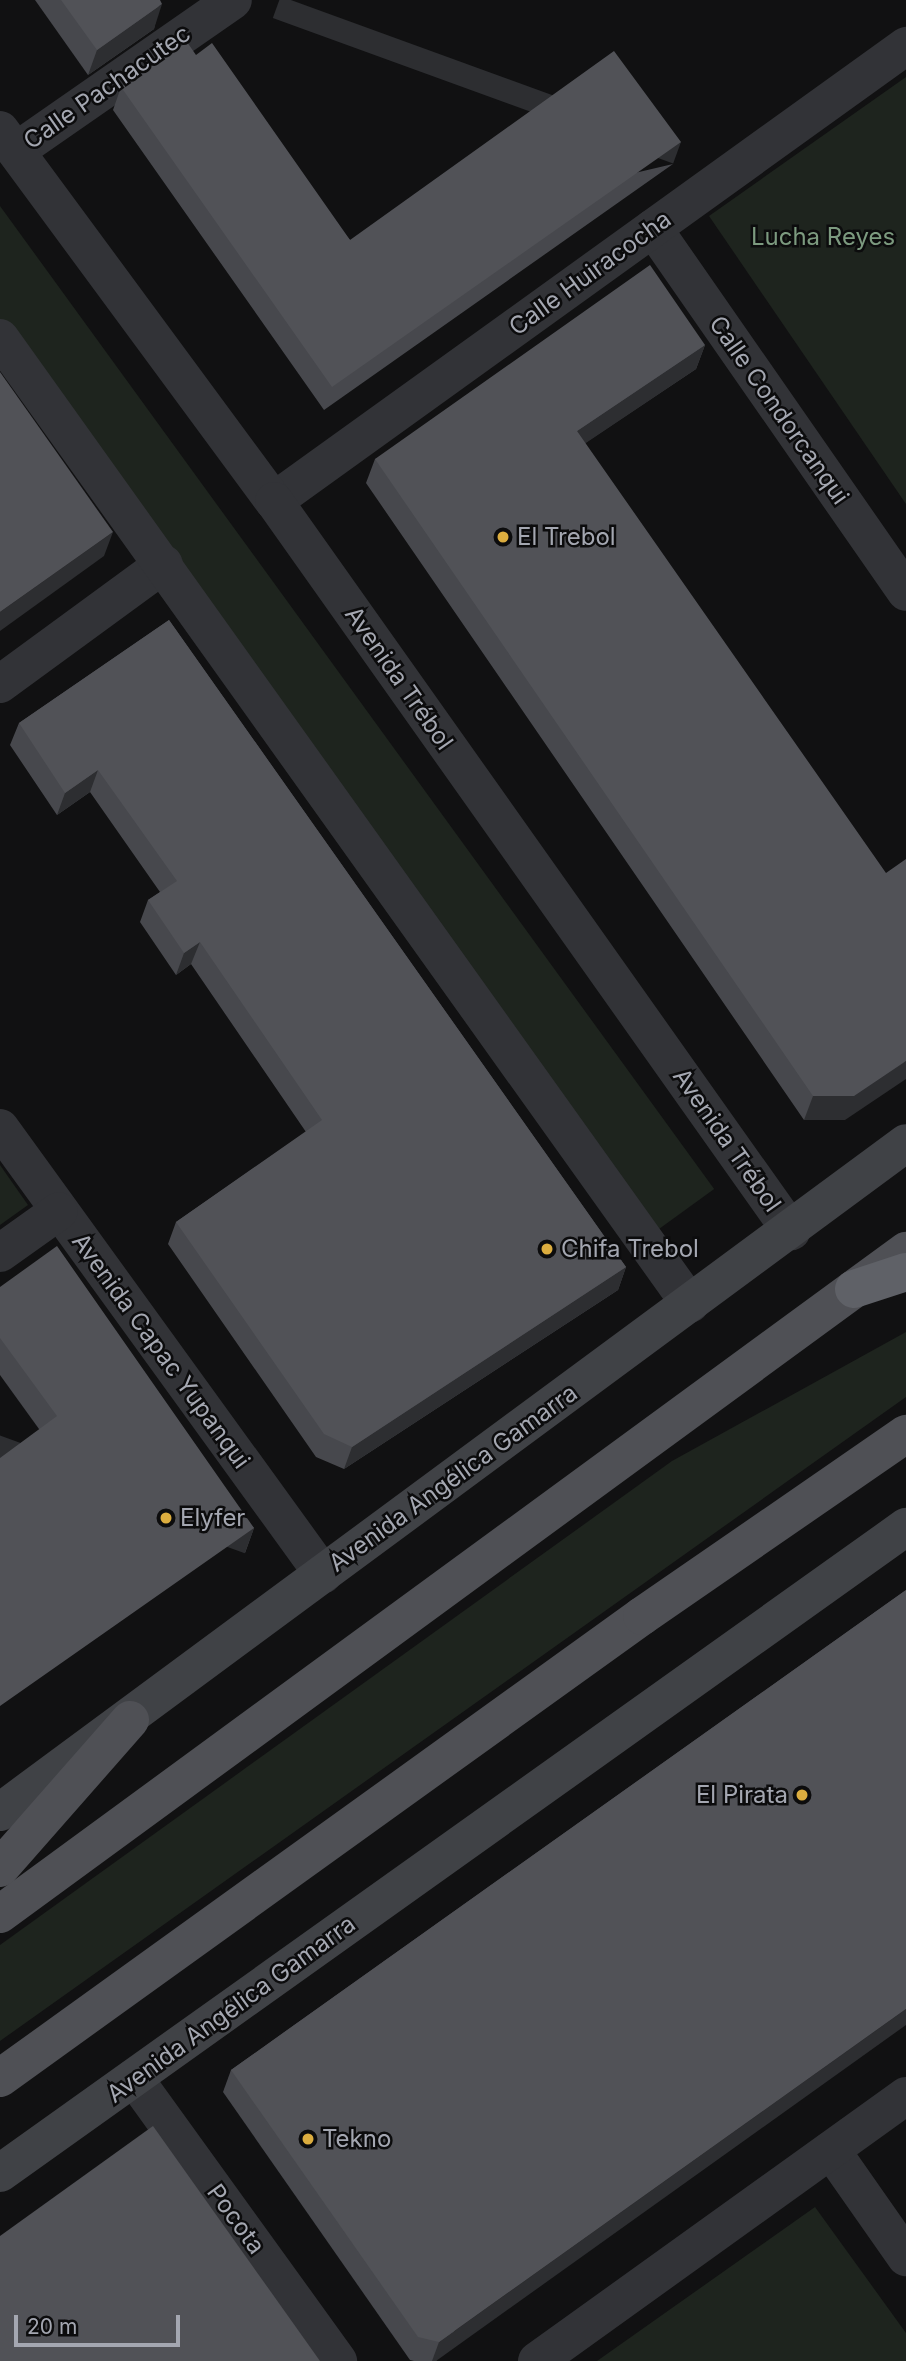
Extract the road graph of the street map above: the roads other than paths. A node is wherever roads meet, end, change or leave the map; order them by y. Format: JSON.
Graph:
{"nodes":[{"id":1,"x":233,"y":0,"type":"edge"},
{"id":2,"x":906,"y":46,"type":"edge"},
{"id":3,"x":8,"y":140,"type":"edge"},
{"id":4,"x":653,"y":228,"type":"junction"},
{"id":5,"x":0,"y":338,"type":"edge"},
{"id":6,"x":274,"y":501,"type":"junction"},
{"id":7,"x":164,"y":564,"type":"junction"},
{"id":8,"x":906,"y":592,"type":"edge"},
{"id":9,"x":0,"y":684,"type":"edge"},
{"id":10,"x":0,"y":1128,"type":"edge"},
{"id":11,"x":906,"y":1143,"type":"edge"},
{"id":12,"x":58,"y":1211,"type":"junction"},
{"id":13,"x":790,"y":1230,"type":"junction"},
{"id":14,"x":906,"y":1251,"type":"edge"},
{"id":15,"x":0,"y":1253,"type":"edge"},
{"id":16,"x":906,"y":1272,"type":"edge"},
{"id":17,"x":854,"y":1289,"type":"junction"},
{"id":18,"x":690,"y":1304,"type":"junction"},
{"id":19,"x":906,"y":1434,"type":"edge"},
{"id":20,"x":906,"y":1527,"type":"edge"},
{"id":21,"x":323,"y":1574,"type":"junction"},
{"id":22,"x":130,"y":1720,"type":"junction"},
{"id":23,"x":0,"y":1812,"type":"edge"},
{"id":24,"x":0,"y":1868,"type":"edge"},
{"id":25,"x":0,"y":1914,"type":"edge"},
{"id":26,"x":0,"y":2078,"type":"edge"},
{"id":27,"x":134,"y":2078,"type":"junction"},
{"id":28,"x":906,"y":2096,"type":"edge"},
{"id":29,"x":831,"y":2150,"type":"junction"},
{"id":30,"x":0,"y":2173,"type":"edge"},
{"id":31,"x":906,"y":2257,"type":"edge"},
{"id":32,"x":338,"y":2361,"type":"edge"},
{"id":33,"x":537,"y":2361,"type":"edge"}],
"edges":[{"from":1,"to":3,"type":"street","name":"Calle Pachacutec"},
{"from":2,"to":4,"type":"street","name":"Calle Huiracocha"},
{"from":3,"to":6,"type":"street","name":"Avenida Trébol"},
{"from":4,"to":6,"type":"street","name":"Calle Huiracocha"},
{"from":4,"to":8,"type":"street","name":"Calle Condorcanqui"},
{"from":5,"to":7,"type":"street"},
{"from":6,"to":13,"type":"street","name":"Avenida Trébol"},
{"from":7,"to":9,"type":"street"},
{"from":7,"to":18,"type":"street"},
{"from":10,"to":12,"type":"street","name":"Avenida Capac Yupanqui"},
{"from":11,"to":13,"type":"main road","name":"Avenida Angélica Gamarra"},
{"from":12,"to":15,"type":"street"},
{"from":12,"to":21,"type":"street","name":"Avenida Capac Yupanqui"},
{"from":13,"to":18,"type":"main road","name":"Avenida Angélica Gamarra"},
{"from":14,"to":17,"type":"main road"},
{"from":16,"to":17,"type":"highway"},
{"from":17,"to":25,"type":"main road"},
{"from":18,"to":21,"type":"main road","name":"Avenida Angélica Gamarra"},
{"from":19,"to":26,"type":"main road"},
{"from":20,"to":27,"type":"main road","name":"Avenida Angélica Gamarra"},
{"from":21,"to":22,"type":"main road","name":"Avenida Angélica Gamarra"},
{"from":22,"to":23,"type":"main road","name":"Avenida Angélica Gamarra"},
{"from":22,"to":24,"type":"main road"},
{"from":27,"to":30,"type":"main road","name":"Avenida Angélica Gamarra"},
{"from":27,"to":32,"type":"street","name":"Pocota"},
{"from":28,"to":29,"type":"street"},
{"from":29,"to":31,"type":"street"},
{"from":29,"to":33,"type":"street"}]}
